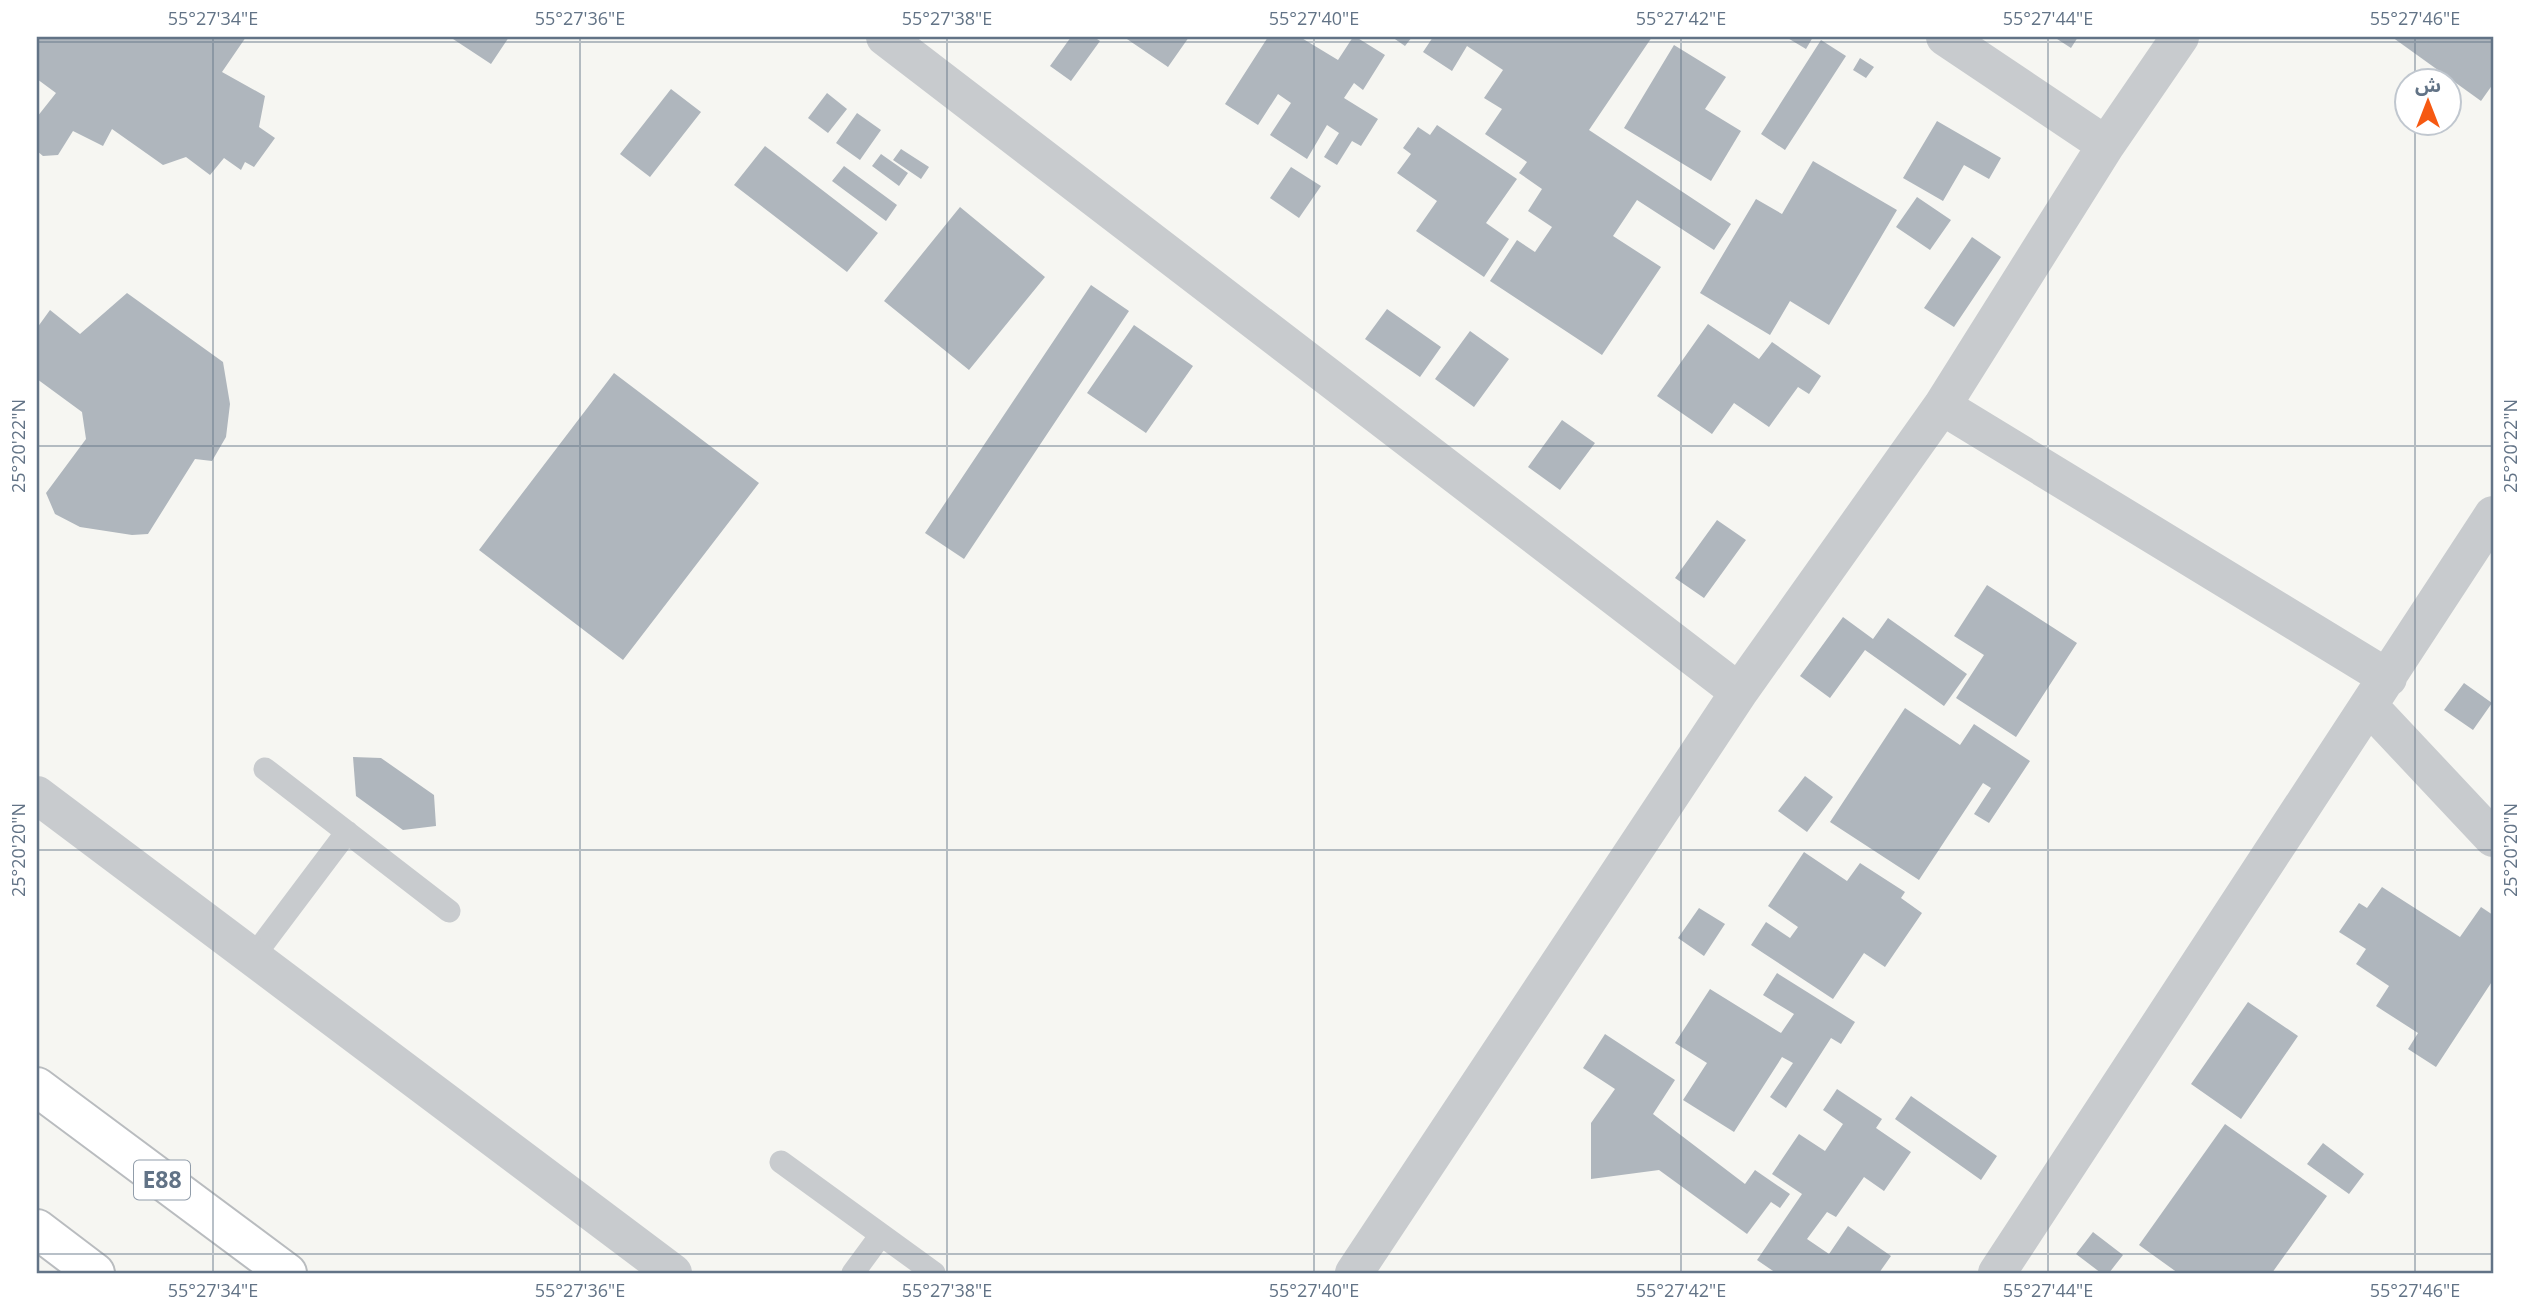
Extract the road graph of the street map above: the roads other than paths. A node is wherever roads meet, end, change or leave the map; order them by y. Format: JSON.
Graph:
{"nodes":[{"id":1,"x":885,"y":37,"type":"edge"},
{"id":2,"x":1945,"y":37,"type":"edge"},
{"id":3,"x":2180,"y":37,"type":"edge"},
{"id":4,"x":928,"y":49,"type":"edge"},
{"id":5,"x":2106,"y":145,"type":"junction"},
{"id":6,"x":1942,"y":406,"type":"junction"},
{"id":7,"x":2493,"y":515,"type":"edge"},
{"id":8,"x":1739,"y":692,"type":"junction"},
{"id":9,"x":2378,"y":692,"type":"junction"},
{"id":10,"x":265,"y":769,"type":"dead end"},
{"id":11,"x":37,"y":795,"type":"edge"},
{"id":12,"x":346,"y":832,"type":"junction"},
{"id":13,"x":2493,"y":838,"type":"edge"},
{"id":14,"x":449,"y":911,"type":"dead end"},
{"id":15,"x":253,"y":957,"type":"junction"},
{"id":16,"x":37,"y":1087,"type":"edge"},
{"id":17,"x":781,"y":1162,"type":"dead end"},
{"id":18,"x":37,"y":1229,"type":"edge"},
{"id":19,"x":881,"y":1235,"type":"junction"},
{"id":20,"x":95,"y":1273,"type":"edge"},
{"id":21,"x":287,"y":1273,"type":"edge"},
{"id":22,"x":673,"y":1273,"type":"edge"},
{"id":23,"x":853,"y":1273,"type":"edge"},
{"id":24,"x":934,"y":1273,"type":"edge"},
{"id":25,"x":1354,"y":1273,"type":"edge"},
{"id":26,"x":1997,"y":1273,"type":"edge"}],
"edges":[{"from":1,"to":4,"type":"street"},
{"from":2,"to":5,"type":"street"},
{"from":3,"to":5,"type":"street"},
{"from":4,"to":8,"type":"street"},
{"from":5,"to":6,"type":"street"},
{"from":6,"to":8,"type":"street"},
{"from":6,"to":9,"type":"street"},
{"from":7,"to":9,"type":"street"},
{"from":8,"to":25,"type":"street"},
{"from":9,"to":13,"type":"street"},
{"from":9,"to":26,"type":"street"},
{"from":10,"to":12,"type":"lane"},
{"from":11,"to":15,"type":"street"},
{"from":12,"to":14,"type":"lane"},
{"from":12,"to":15,"type":"lane"},
{"from":15,"to":22,"type":"street"},
{"from":16,"to":21,"type":"highway","number":"E88"},
{"from":17,"to":19,"type":"lane"},
{"from":18,"to":20,"type":"highway"},
{"from":19,"to":23,"type":"lane"},
{"from":19,"to":24,"type":"lane"}]}
